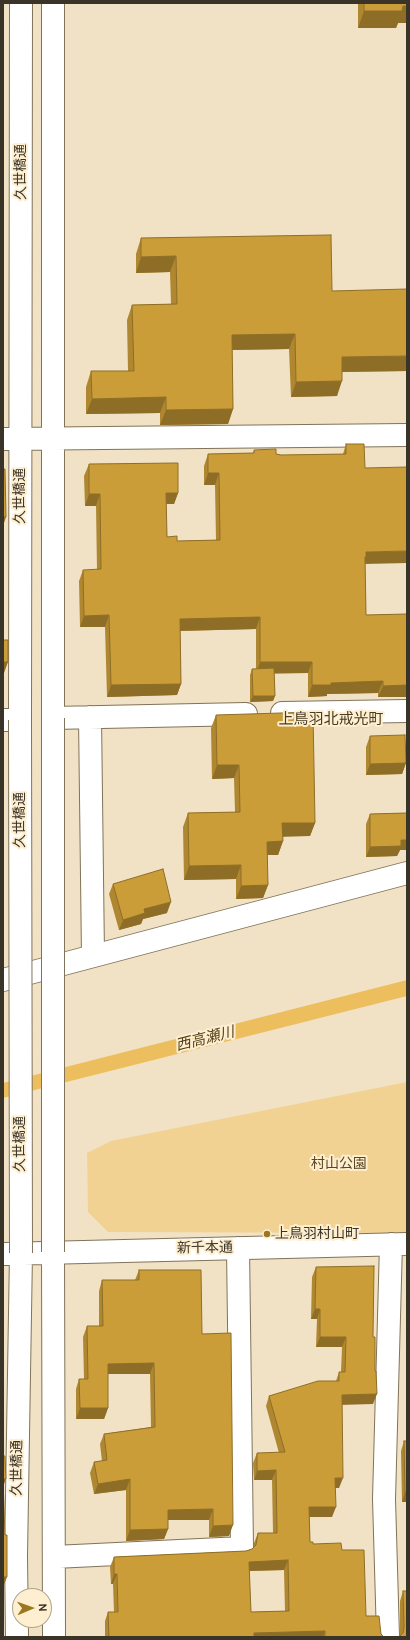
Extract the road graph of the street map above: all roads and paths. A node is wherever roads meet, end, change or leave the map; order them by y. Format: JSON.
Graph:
{"nodes":[{"id":1,"x":21,"y":3,"type":"edge"},
{"id":2,"x":53,"y":3,"type":"edge"},
{"id":3,"x":407,"y":435,"type":"edge"},
{"id":4,"x":53,"y":438,"type":"junction"},
{"id":5,"x":11,"y":439,"type":"edge"},
{"id":6,"x":407,"y":711,"type":"edge"},
{"id":7,"x":90,"y":717,"type":"junction"},
{"id":8,"x":53,"y":718,"type":"junction"},
{"id":9,"x":11,"y":720,"type":"edge"},
{"id":10,"x":407,"y":873,"type":"edge"},
{"id":11,"x":93,"y":956,"type":"junction"},
{"id":12,"x":3,"y":980,"type":"edge"},
{"id":13,"x":399,"y":1244,"type":"edge"},
{"id":14,"x":238,"y":1248,"type":"junction"},
{"id":15,"x":54,"y":1252,"type":"junction"},
{"id":16,"x":12,"y":1253,"type":"edge"},
{"id":17,"x":11,"y":1371,"type":"edge"},
{"id":18,"x":54,"y":1557,"type":"junction"},
{"id":19,"x":17,"y":1637,"type":"edge"},
{"id":20,"x":54,"y":1637,"type":"edge"},
{"id":21,"x":388,"y":1637,"type":"edge"}],
"edges":[{"from":1,"to":5,"type":"street","name":"久世橋通"},
{"from":2,"to":4,"type":"street"},
{"from":3,"to":4,"type":"street"},
{"from":4,"to":5,"type":"street"},
{"from":4,"to":8,"type":"street"},
{"from":5,"to":9,"type":"street","name":"久世橋通"},
{"from":6,"to":7,"type":"street"},
{"from":7,"to":8,"type":"street"},
{"from":7,"to":11,"type":"street"},
{"from":8,"to":15,"type":"street","bridge":true},
{"from":9,"to":16,"type":"street","name":"久世橋通","bridge":true},
{"from":10,"to":11,"type":"street"},
{"from":11,"to":12,"type":"street"},
{"from":13,"to":14,"type":"street","name":"新千本通"},
{"from":13,"to":21,"type":"street"},
{"from":14,"to":15,"type":"street","name":"新千本通"},
{"from":14,"to":18,"type":"street"},
{"from":15,"to":16,"type":"street","name":"新千本通"},
{"from":15,"to":18,"type":"street"},
{"from":16,"to":17,"type":"street","name":"久世橋通"},
{"from":17,"to":19,"type":"street","name":"久世橋通"},
{"from":18,"to":20,"type":"street"}]}
